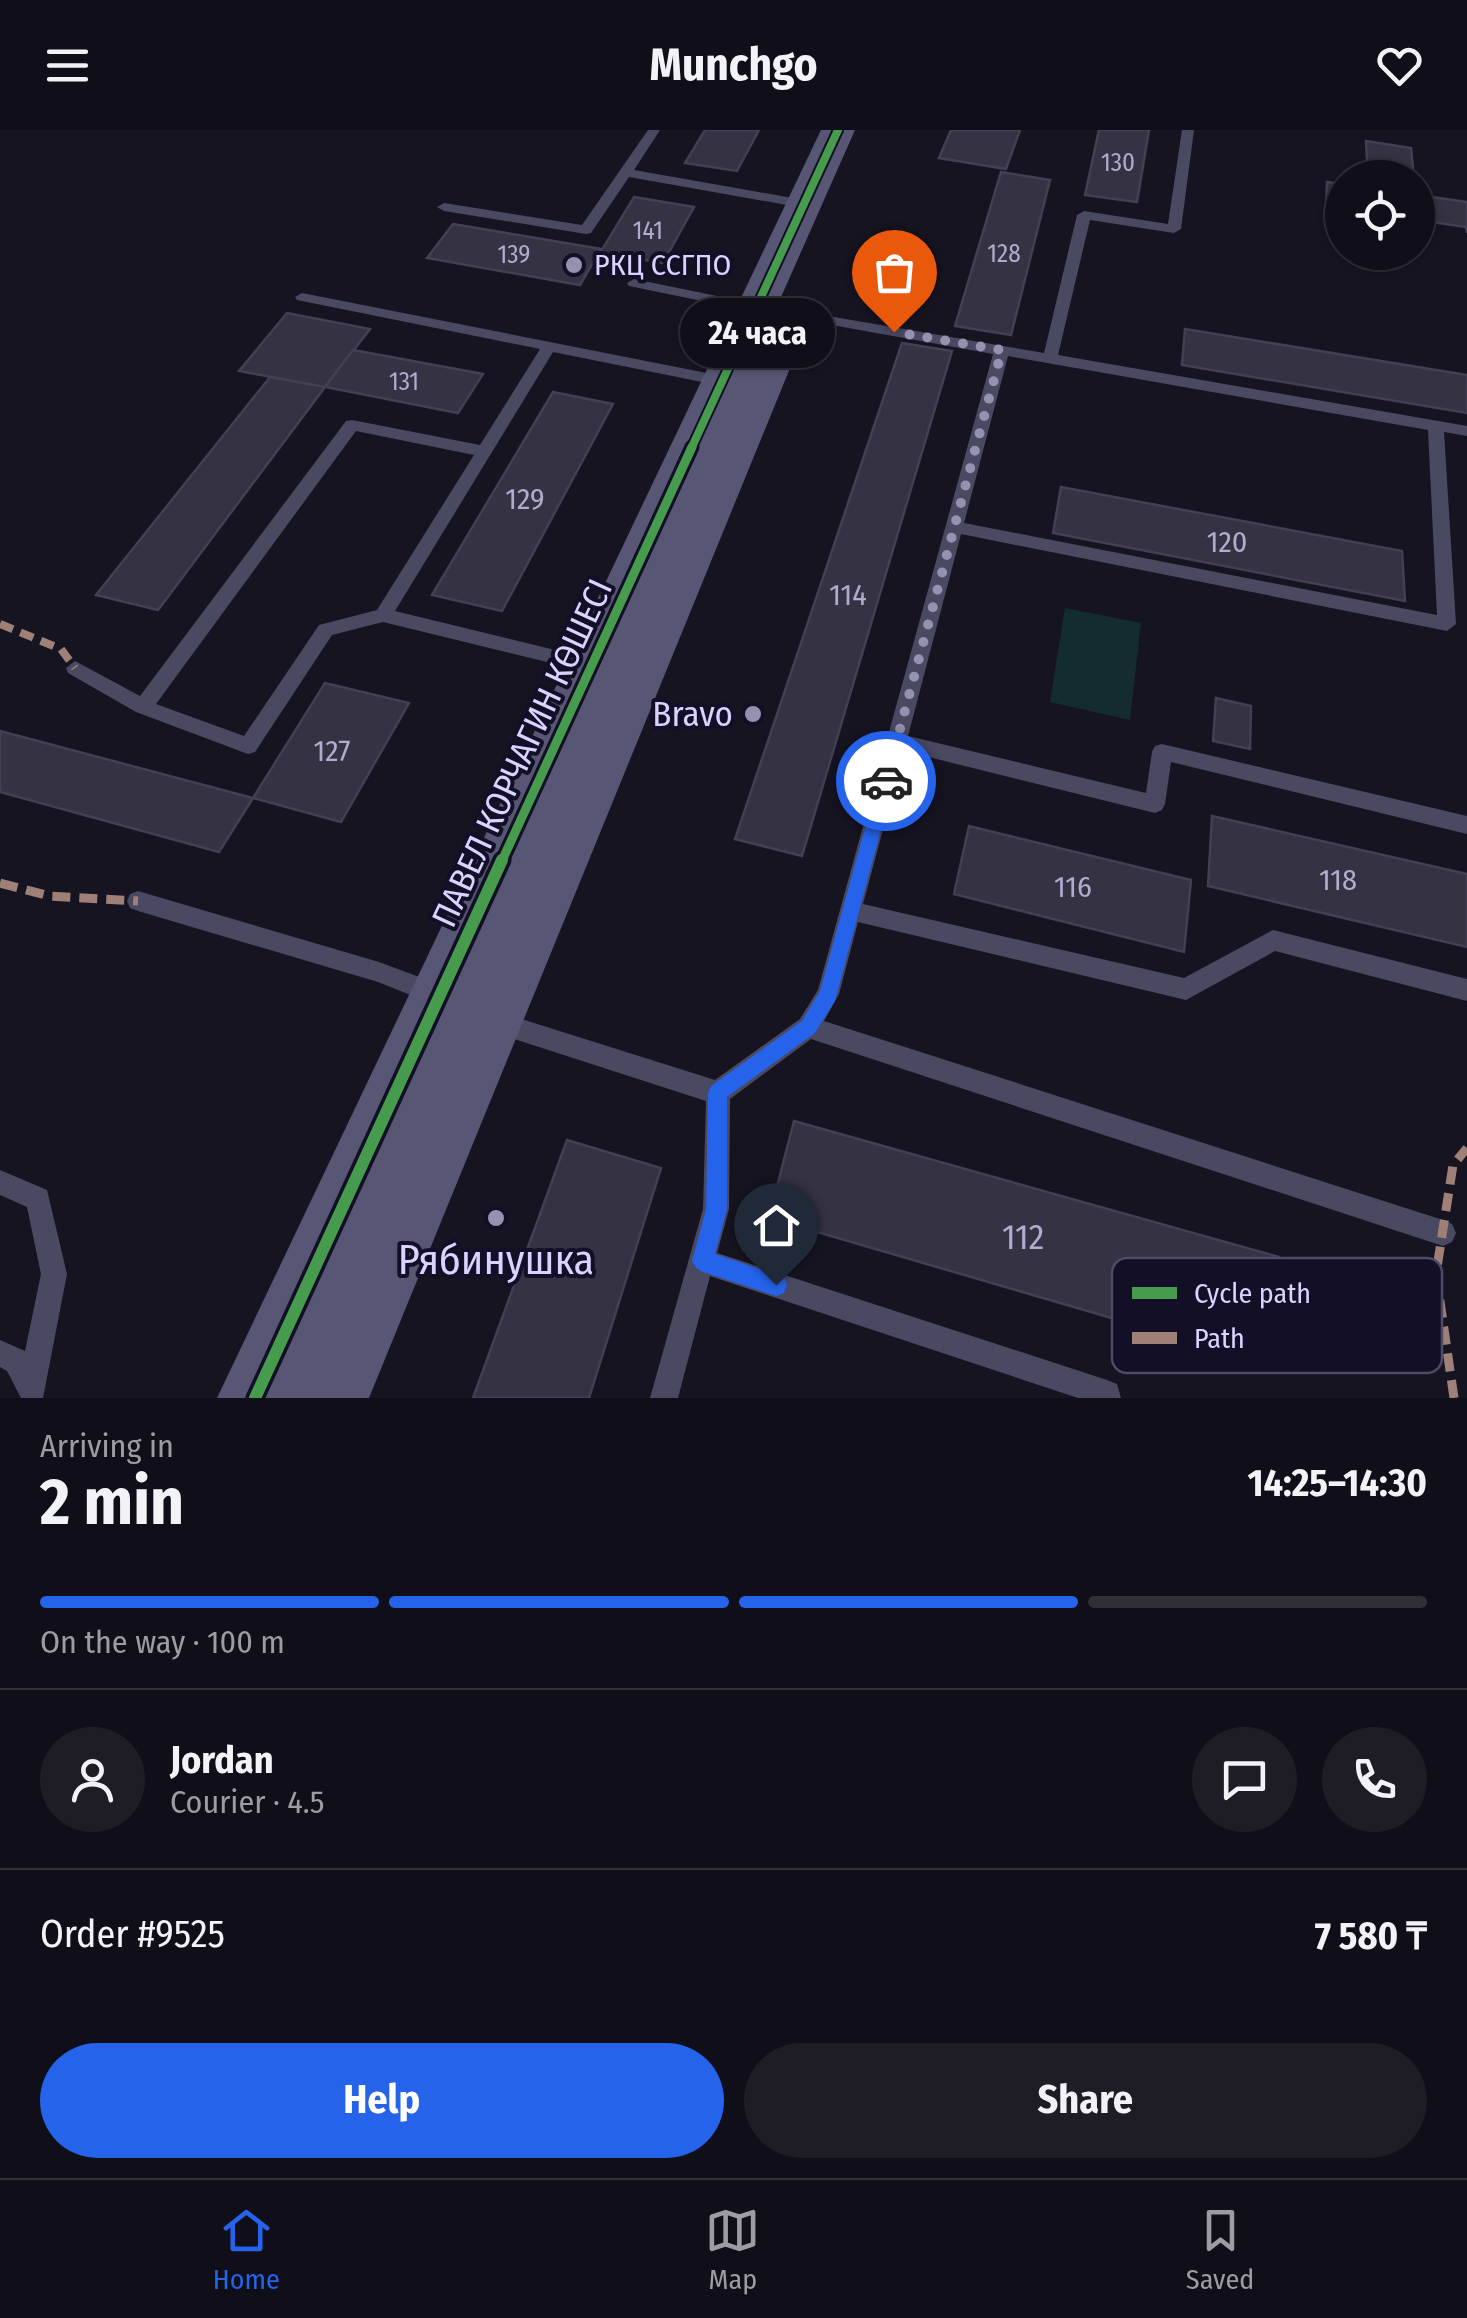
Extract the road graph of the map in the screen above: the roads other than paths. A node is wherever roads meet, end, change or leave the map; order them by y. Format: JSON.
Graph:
{"nodes":[{"id":1,"x":654,"y":130,"type":"edge"},
{"id":2,"x":838,"y":130,"type":"edge"},
{"id":3,"x":871,"y":130,"type":"edge"},
{"id":4,"x":1188,"y":130,"type":"edge"},
{"id":5,"x":625,"y":172,"type":"junction"},
{"id":6,"x":820,"y":195,"type":"junction"},
{"id":7,"x":444,"y":207,"type":"dead end"},
{"id":8,"x":634,"y":283,"type":"dead end"},
{"id":9,"x":302,"y":297,"type":"dead end"},
{"id":10,"x":774,"y":311,"type":"junction"},
{"id":11,"x":549,"y":346,"type":"junction"},
{"id":12,"x":1002,"y":350,"type":"junction"},
{"id":13,"x":1050,"y":359,"type":"junction"},
{"id":14,"x":722,"y":380,"type":"junction"},
{"id":15,"x":1436,"y":427,"type":"junction"},
{"id":16,"x":1467,"y":431,"type":"edge"},
{"id":17,"x":484,"y":450,"type":"junction"},
{"id":18,"x":954,"y":527,"type":"junction"},
{"id":19,"x":383,"y":615,"type":"junction"},
{"id":20,"x":74,"y":668,"type":"dead end"},
{"id":21,"x":615,"y":671,"type":"junction"},
{"id":22,"x":144,"y":707,"type":"junction"},
{"id":23,"x":897,"y":742,"type":"junction"},
{"id":24,"x":1467,"y":825,"type":"edge"},
{"id":25,"x":138,"y":901,"type":"dead end"},
{"id":26,"x":849,"y":910,"type":"junction"},
{"id":27,"x":1467,"y":990,"type":"edge"},
{"id":28,"x":440,"y":996,"type":"junction"},
{"id":29,"x":492,"y":1021,"type":"junction"},
{"id":30,"x":808,"y":1027,"type":"junction"},
{"id":31,"x":718,"y":1093,"type":"junction"},
{"id":32,"x":0,"y":1182,"type":"edge"},
{"id":33,"x":1443,"y":1233,"type":"dead end"},
{"id":34,"x":703,"y":1261,"type":"junction"},
{"id":35,"x":0,"y":1353,"type":"edge"},
{"id":36,"x":32,"y":1392,"type":"edge"},
{"id":37,"x":255,"y":1398,"type":"edge"},
{"id":38,"x":331,"y":1398,"type":"edge"},
{"id":39,"x":664,"y":1398,"type":"edge"},
{"id":40,"x":1107,"y":1398,"type":"edge"}],
"edges":[{"from":1,"to":5,"type":"lane"},
{"from":2,"to":6,"type":"street","name":"ПАВЕЛ КОРЧАГИН КӨШЕСІ"},
{"from":3,"to":6,"type":"street","name":"ПАВЕЛ КОРЧАГИН КӨШЕСІ"},
{"from":4,"to":13,"type":"lane"},
{"from":5,"to":6,"type":"lane"},
{"from":5,"to":7,"type":"lane"},
{"from":6,"to":10,"type":"street","name":"ПАВЕЛ КОРЧАГИН КӨШЕСІ"},
{"from":8,"to":10,"type":"lane"},
{"from":9,"to":11,"type":"lane"},
{"from":10,"to":12,"type":"lane"},
{"from":10,"to":14,"type":"street","name":"ПАВЕЛ КОРЧАГИН КӨШЕСІ"},
{"from":10,"to":21,"type":"street","name":"ПАВЕЛ КОРЧАГИН КӨШЕСІ"},
{"from":11,"to":14,"type":"lane"},
{"from":11,"to":17,"type":"lane"},
{"from":12,"to":13,"type":"lane"},
{"from":12,"to":18,"type":"lane"},
{"from":13,"to":15,"type":"lane"},
{"from":14,"to":21,"type":"street","name":"ПАВЕЛ КОРЧАГИН КӨШЕСІ"},
{"from":15,"to":16,"type":"lane"},
{"from":15,"to":18,"type":"lane"},
{"from":17,"to":19,"type":"lane"},
{"from":17,"to":22,"type":"lane"},
{"from":18,"to":23,"type":"lane"},
{"from":19,"to":21,"type":"lane"},
{"from":19,"to":22,"type":"lane"},
{"from":20,"to":22,"type":"lane"},
{"from":21,"to":28,"type":"street","name":"ПАВЕЛ КОРЧАГИН КӨШЕСІ"},
{"from":21,"to":29,"type":"street","name":"ПАВЕЛ КОРЧАГИН КӨШЕСІ"},
{"from":23,"to":24,"type":"lane"},
{"from":23,"to":26,"type":"lane"},
{"from":25,"to":28,"type":"lane"},
{"from":26,"to":27,"type":"lane"},
{"from":26,"to":30,"type":"lane"},
{"from":28,"to":37,"type":"street","name":"ПАВЕЛ КОРЧАГИН КӨШЕСІ"},
{"from":29,"to":31,"type":"lane"},
{"from":29,"to":38,"type":"street","name":"ПАВЕЛ КОРЧАГИН КӨШЕСІ"},
{"from":30,"to":31,"type":"lane"},
{"from":30,"to":33,"type":"lane"},
{"from":31,"to":34,"type":"lane"},
{"from":32,"to":36,"type":"lane"},
{"from":34,"to":39,"type":"lane"},
{"from":34,"to":40,"type":"lane"},
{"from":35,"to":36,"type":"lane"}]}
